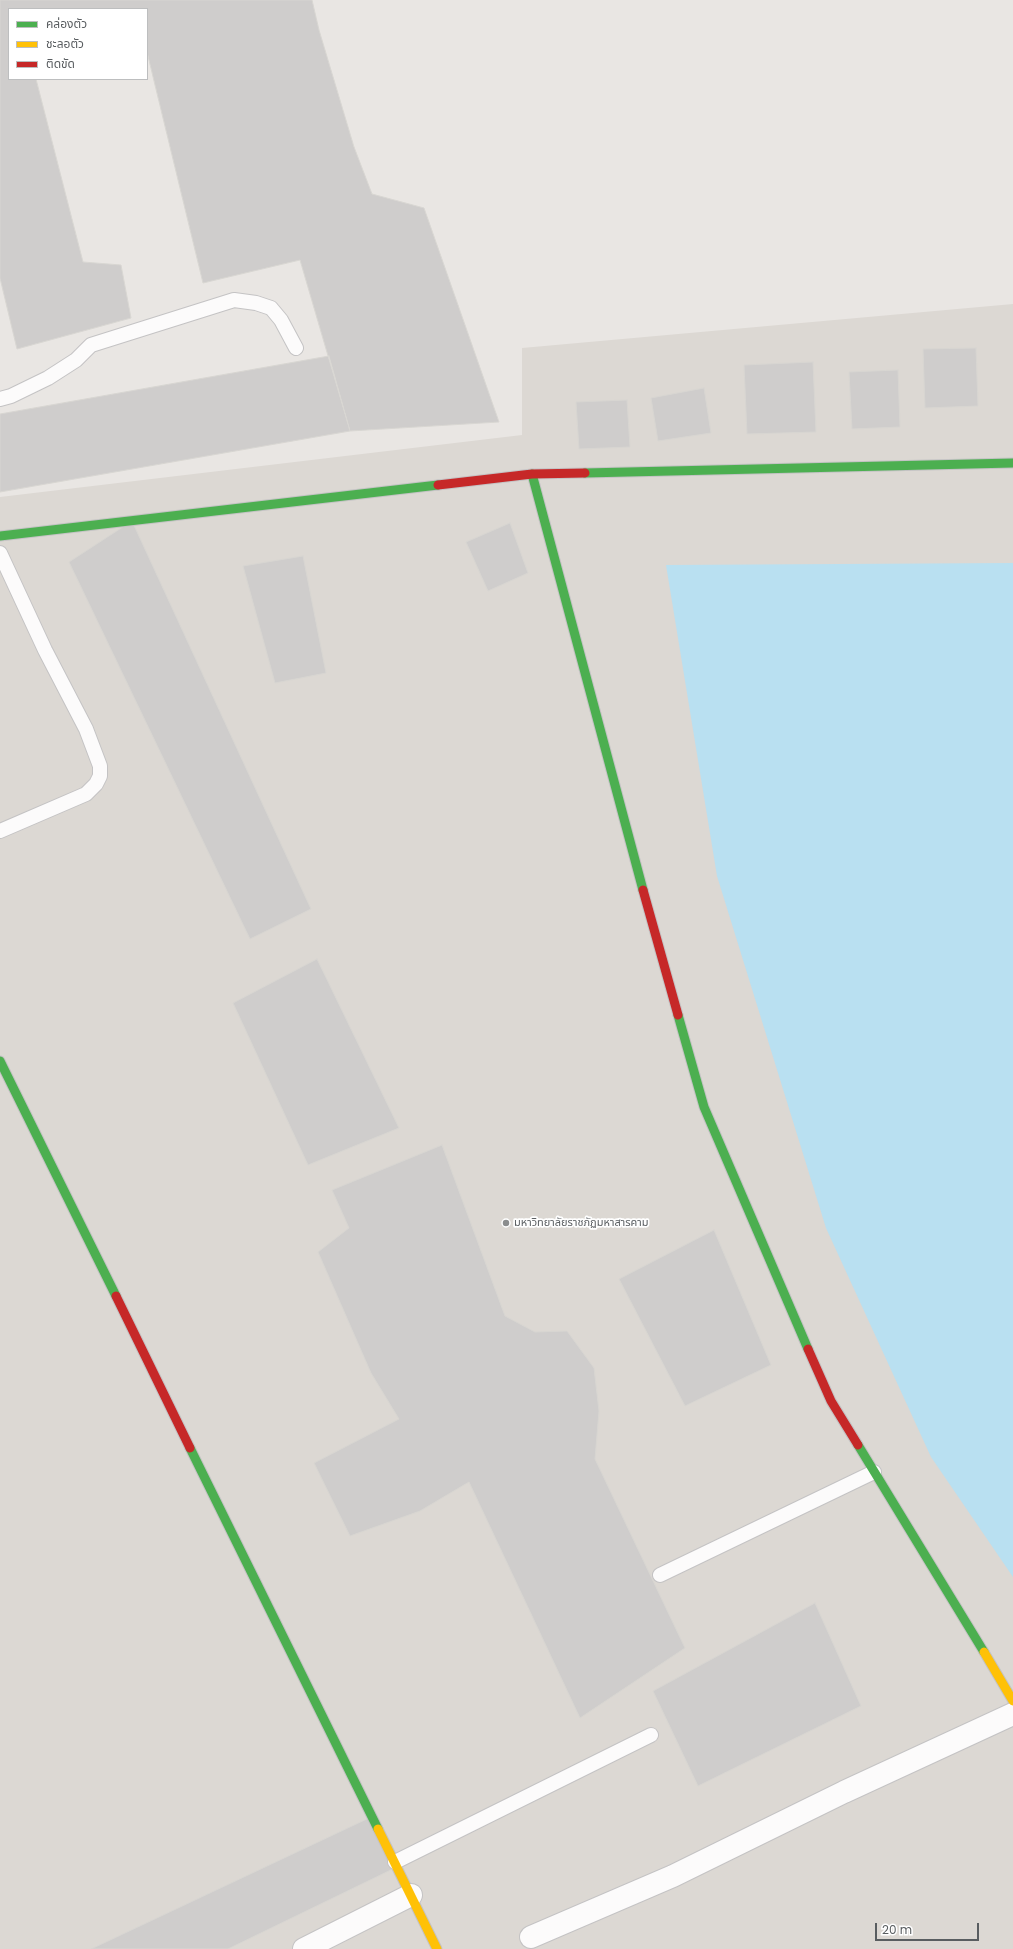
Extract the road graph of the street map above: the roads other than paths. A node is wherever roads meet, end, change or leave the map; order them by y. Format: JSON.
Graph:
{"nodes":[{"id":1,"x":296,"y":348,"type":"dead end"},
{"id":2,"x":0,"y":399,"type":"edge"},
{"id":3,"x":1013,"y":463,"type":"edge"},
{"id":4,"x":532,"y":474,"type":"junction"},
{"id":5,"x":0,"y":536,"type":"edge"},
{"id":6,"x":0,"y":553,"type":"edge"},
{"id":7,"x":0,"y":831,"type":"edge"},
{"id":8,"x":0,"y":1061,"type":"edge"},
{"id":9,"x":874,"y":1472,"type":"junction"},
{"id":10,"x":660,"y":1575,"type":"dead end"},
{"id":11,"x":1013,"y":1701,"type":"edge"},
{"id":12,"x":1013,"y":1714,"type":"edge"},
{"id":13,"x":651,"y":1735,"type":"dead end"},
{"id":14,"x":395,"y":1862,"type":"junction"},
{"id":15,"x":411,"y":1895,"type":"junction"},
{"id":16,"x":532,"y":1937,"type":"dead end"},
{"id":17,"x":304,"y":1949,"type":"edge"},
{"id":18,"x":437,"y":1949,"type":"edge"}],
"edges":[{"from":1,"to":2,"type":"lane"},
{"from":3,"to":4,"type":"street"},
{"from":4,"to":5,"type":"street"},
{"from":4,"to":9,"type":"street"},
{"from":6,"to":7,"type":"lane"},
{"from":8,"to":14,"type":"street"},
{"from":9,"to":10,"type":"lane"},
{"from":9,"to":11,"type":"street"},
{"from":12,"to":16,"type":"street"},
{"from":13,"to":14,"type":"lane"},
{"from":14,"to":15,"type":"street"},
{"from":15,"to":17,"type":"street"},
{"from":15,"to":18,"type":"street"}]}
